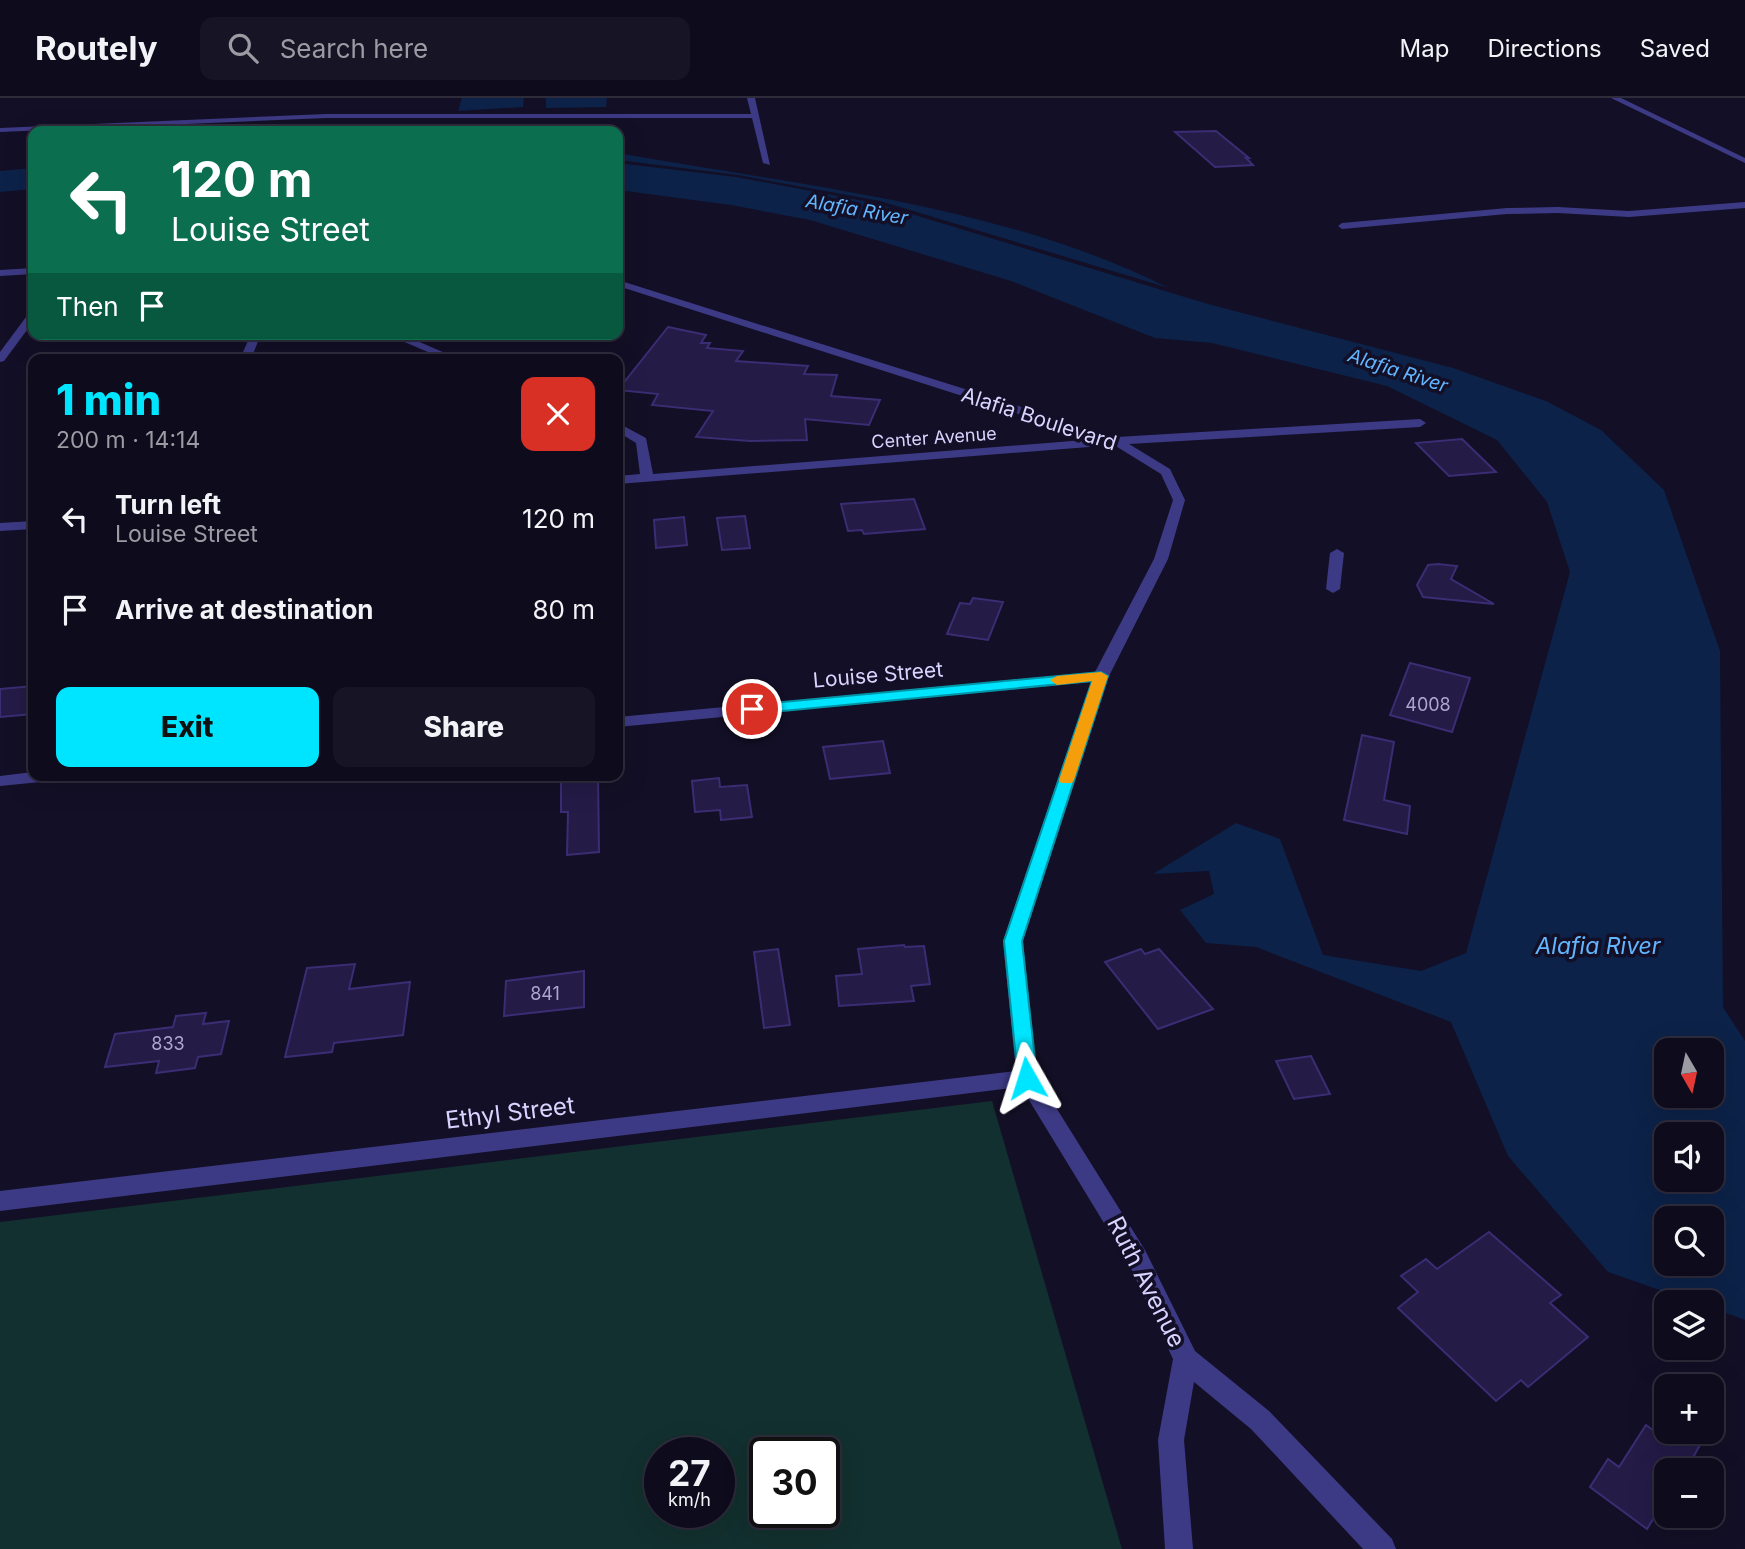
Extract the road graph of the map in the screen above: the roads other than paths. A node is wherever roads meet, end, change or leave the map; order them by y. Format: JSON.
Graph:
{"nodes":[{"id":1,"x":751,"y":98,"type":"edge"},
{"id":2,"x":1615,"y":98,"type":"edge"},
{"id":3,"x":755,"y":116,"type":"junction"},
{"id":4,"x":93,"y":126,"type":"edge"},
{"id":5,"x":28,"y":129,"type":"edge"},
{"id":6,"x":0,"y":130,"type":"edge"},
{"id":7,"x":1745,"y":161,"type":"edge"},
{"id":8,"x":767,"y":163,"type":"dead end"},
{"id":9,"x":1745,"y":205,"type":"edge"},
{"id":10,"x":1342,"y":226,"type":"dead end"},
{"id":11,"x":28,"y":271,"type":"edge"},
{"id":12,"x":0,"y":274,"type":"edge"},
{"id":13,"x":623,"y":285,"type":"edge"},
{"id":14,"x":28,"y":322,"type":"edge"},
{"id":15,"x":406,"y":340,"type":"edge"},
{"id":16,"x":441,"y":354,"type":"edge"},
{"id":17,"x":0,"y":359,"type":"edge"},
{"id":18,"x":1420,"y":423,"type":"dead end"},
{"id":19,"x":623,"y":430,"type":"edge"},
{"id":20,"x":1116,"y":441,"type":"junction"},
{"id":21,"x":646,"y":478,"type":"junction"},
{"id":22,"x":623,"y":480,"type":"edge"},
{"id":23,"x":28,"y":525,"type":"edge"},
{"id":24,"x":0,"y":527,"type":"edge"},
{"id":25,"x":1337,"y":553,"type":"dead end"},
{"id":26,"x":1333,"y":589,"type":"dead end"},
{"id":27,"x":1101,"y":676,"type":"junction"},
{"id":28,"x":623,"y":722,"type":"edge"},
{"id":29,"x":28,"y":778,"type":"edge"},
{"id":30,"x":0,"y":781,"type":"edge"},
{"id":31,"x":1027,"y":1078,"type":"junction"},
{"id":32,"x":0,"y":1201,"type":"edge"},
{"id":33,"x":1186,"y":1359,"type":"junction"},
{"id":34,"x":1180,"y":1549,"type":"edge"},
{"id":35,"x":1382,"y":1549,"type":"edge"}],
"edges":[{"from":1,"to":3,"type":"street"},
{"from":2,"to":7,"type":"street"},
{"from":3,"to":4,"type":"street"},
{"from":3,"to":8,"type":"street"},
{"from":5,"to":6,"type":"street"},
{"from":9,"to":10,"type":"street"},
{"from":11,"to":12,"type":"street"},
{"from":13,"to":20,"type":"street","name":"Alafia Boulevard"},
{"from":14,"to":17,"type":"street"},
{"from":15,"to":16,"type":"street"},
{"from":18,"to":20,"type":"street","name":"Center Avenue"},
{"from":19,"to":21,"type":"street"},
{"from":20,"to":21,"type":"street","name":"Center Avenue"},
{"from":20,"to":27,"type":"street","name":"Alafia Boulevard"},
{"from":21,"to":22,"type":"street","name":"Center Avenue"},
{"from":23,"to":24,"type":"street"},
{"from":25,"to":26,"type":"street"},
{"from":27,"to":28,"type":"street","name":"Louise Street"},
{"from":27,"to":31,"type":"street","name":"Alafia Boulevard"},
{"from":29,"to":30,"type":"street"},
{"from":31,"to":32,"type":"street","name":"Ethyl Street"},
{"from":31,"to":33,"type":"street","name":"Ruth Avenue"},
{"from":33,"to":34,"type":"street","name":"Ruth Avenue"},
{"from":33,"to":35,"type":"street"}]}
